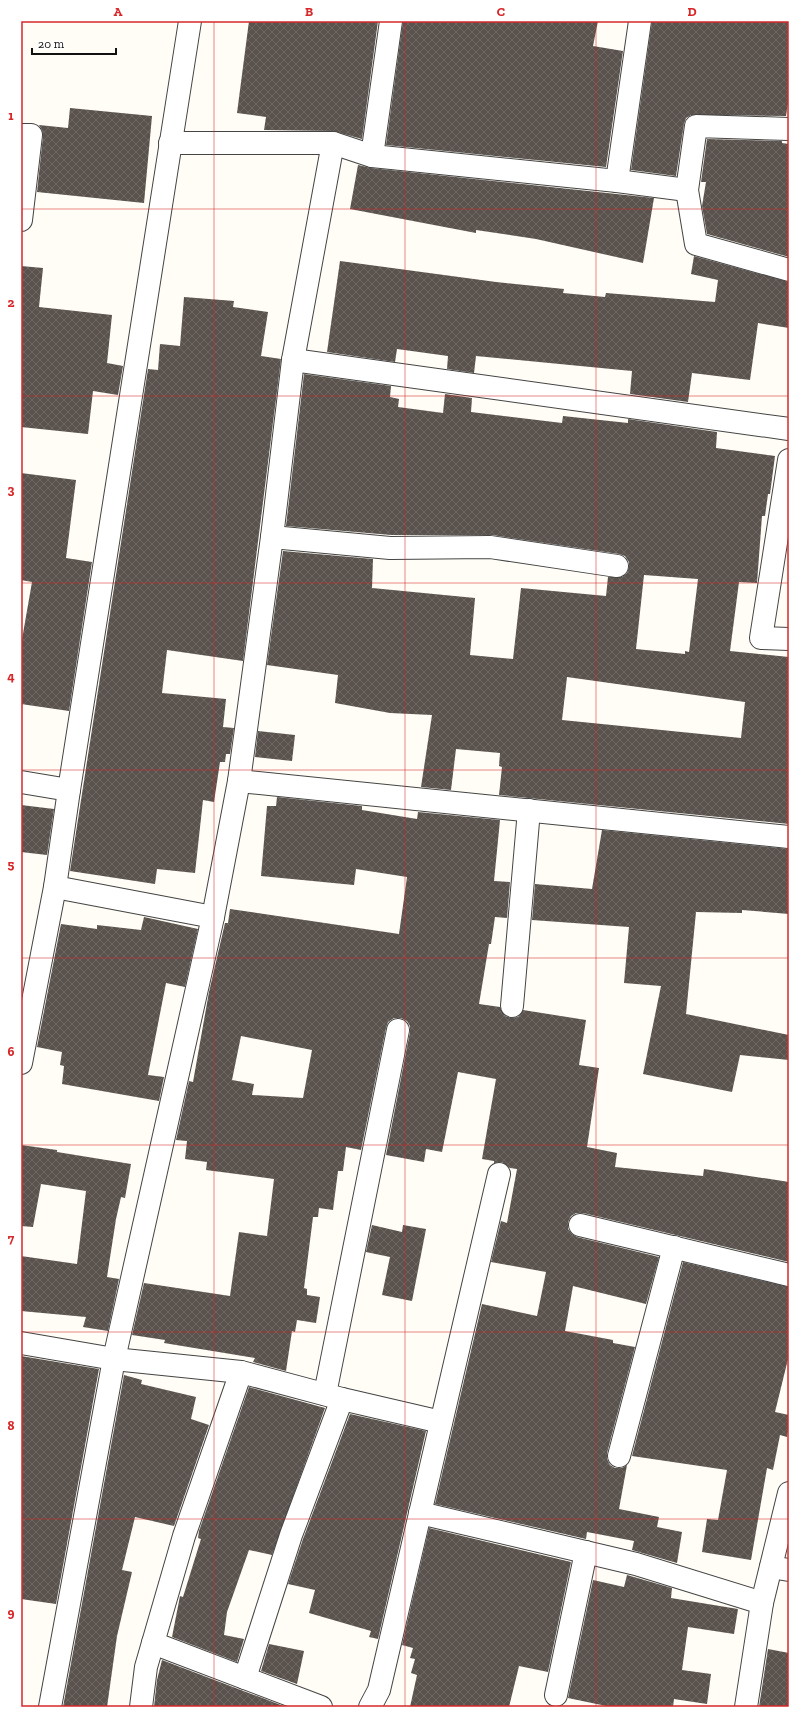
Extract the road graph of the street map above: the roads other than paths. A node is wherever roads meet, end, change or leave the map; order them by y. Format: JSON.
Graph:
{"nodes":[{"id":1,"x":190,"y":21,"type":"edge"},
{"id":2,"x":391,"y":21,"type":"edge"},
{"id":3,"x":640,"y":21,"type":"edge"},
{"id":4,"x":789,"y":129,"type":"edge"},
{"id":5,"x":21,"y":135,"type":"edge"},
{"id":6,"x":170,"y":143,"type":"junction"},
{"id":7,"x":333,"y":143,"type":"junction"},
{"id":8,"x":372,"y":156,"type":"junction"},
{"id":9,"x":617,"y":181,"type":"junction"},
{"id":10,"x":686,"y":190,"type":"junction"},
{"id":11,"x":21,"y":220,"type":"edge"},
{"id":12,"x":789,"y":270,"type":"edge"},
{"id":13,"x":293,"y":360,"type":"junction"},
{"id":14,"x":789,"y":429,"type":"edge"},
{"id":15,"x":789,"y":460,"type":"edge"},
{"id":16,"x":272,"y":537,"type":"junction"},
{"id":17,"x":616,"y":566,"type":"dead end"},
{"id":18,"x":789,"y":639,"type":"edge"},
{"id":19,"x":21,"y":782,"type":"edge"},
{"id":20,"x":239,"y":782,"type":"junction"},
{"id":21,"x":69,"y":790,"type":"junction"},
{"id":22,"x":529,"y":810,"type":"junction"},
{"id":23,"x":789,"y":837,"type":"edge"},
{"id":24,"x":56,"y":887,"type":"junction"},
{"id":25,"x":213,"y":917,"type":"junction"},
{"id":26,"x":512,"y":1006,"type":"dead end"},
{"id":27,"x":398,"y":1030,"type":"dead end"},
{"id":28,"x":21,"y":1063,"type":"edge"},
{"id":29,"x":499,"y":1174,"type":"dead end"},
{"id":30,"x":580,"y":1225,"type":"dead end"},
{"id":31,"x":674,"y":1248,"type":"junction"},
{"id":32,"x":789,"y":1275,"type":"edge"},
{"id":33,"x":21,"y":1343,"type":"edge"},
{"id":34,"x":114,"y":1360,"type":"junction"},
{"id":35,"x":242,"y":1372,"type":"junction"},
{"id":36,"x":334,"y":1396,"type":"junction"},
{"id":37,"x":441,"y":1422,"type":"junction"},
{"id":38,"x":619,"y":1456,"type":"dead end"},
{"id":39,"x":789,"y":1492,"type":"edge"},
{"id":40,"x":420,"y":1513,"type":"junction"},
{"id":41,"x":586,"y":1552,"type":"junction"},
{"id":42,"x":780,"y":1569,"type":"edge"},
{"id":43,"x":762,"y":1603,"type":"junction"},
{"id":44,"x":152,"y":1643,"type":"junction"},
{"id":45,"x":245,"y":1678,"type":"junction"},
{"id":46,"x":556,"y":1695,"type":"dead end"},
{"id":47,"x":50,"y":1707,"type":"edge"},
{"id":48,"x":140,"y":1707,"type":"edge"},
{"id":49,"x":321,"y":1707,"type":"edge"},
{"id":50,"x":370,"y":1707,"type":"edge"},
{"id":51,"x":746,"y":1707,"type":"edge"}],
"edges":[{"from":1,"to":6,"type":"street"},
{"from":2,"to":8,"type":"street"},
{"from":3,"to":9,"type":"street"},
{"from":4,"to":10,"type":"street"},
{"from":5,"to":11,"type":"street"},
{"from":6,"to":7,"type":"street"},
{"from":6,"to":21,"type":"street"},
{"from":7,"to":8,"type":"street"},
{"from":7,"to":13,"type":"street"},
{"from":8,"to":9,"type":"street"},
{"from":9,"to":10,"type":"street"},
{"from":10,"to":12,"type":"street"},
{"from":13,"to":14,"type":"street"},
{"from":13,"to":16,"type":"street"},
{"from":15,"to":18,"type":"street"},
{"from":16,"to":17,"type":"street"},
{"from":16,"to":20,"type":"street"},
{"from":19,"to":21,"type":"street"},
{"from":20,"to":22,"type":"street"},
{"from":20,"to":25,"type":"street"},
{"from":21,"to":24,"type":"street"},
{"from":22,"to":23,"type":"street"},
{"from":22,"to":26,"type":"street"},
{"from":24,"to":25,"type":"street"},
{"from":24,"to":28,"type":"street"},
{"from":25,"to":34,"type":"street"},
{"from":27,"to":36,"type":"street"},
{"from":29,"to":37,"type":"street"},
{"from":30,"to":31,"type":"street"},
{"from":31,"to":32,"type":"street"},
{"from":31,"to":38,"type":"street"},
{"from":33,"to":34,"type":"street"},
{"from":34,"to":35,"type":"street"},
{"from":34,"to":47,"type":"street"},
{"from":35,"to":36,"type":"street"},
{"from":35,"to":44,"type":"street"},
{"from":36,"to":37,"type":"street"},
{"from":36,"to":45,"type":"street"},
{"from":37,"to":40,"type":"street"},
{"from":39,"to":42,"type":"street"},
{"from":40,"to":41,"type":"street"},
{"from":40,"to":50,"type":"street"},
{"from":41,"to":43,"type":"street"},
{"from":41,"to":46,"type":"street"},
{"from":42,"to":43,"type":"street"},
{"from":43,"to":51,"type":"street"},
{"from":44,"to":45,"type":"street"},
{"from":44,"to":48,"type":"street"},
{"from":45,"to":49,"type":"street"}]}
